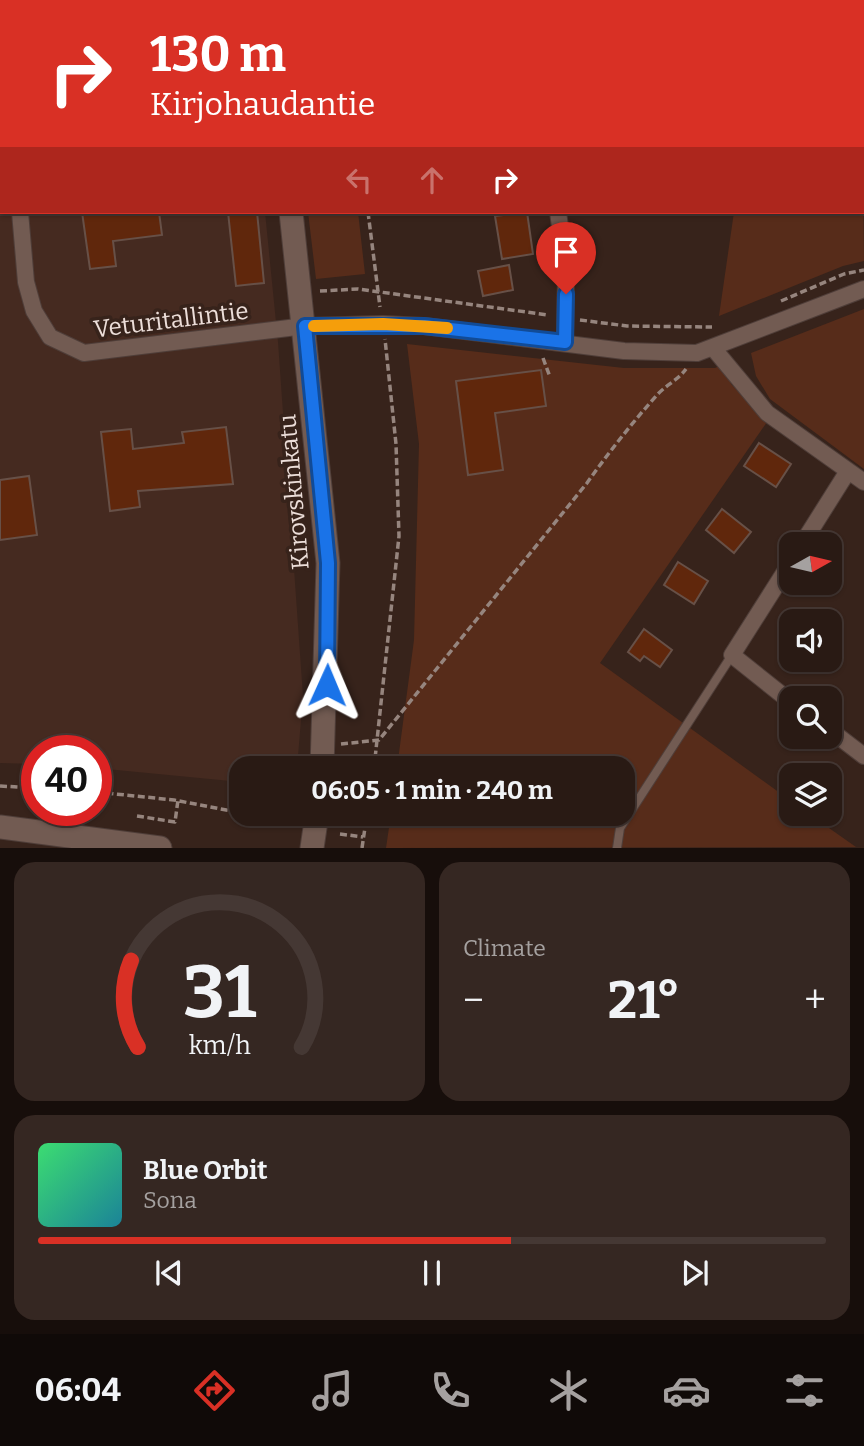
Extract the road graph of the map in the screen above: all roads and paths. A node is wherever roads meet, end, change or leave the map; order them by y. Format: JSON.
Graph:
{"nodes":[{"id":1,"x":20,"y":214,"type":"edge"},
{"id":2,"x":291,"y":214,"type":"edge"},
{"id":3,"x":368,"y":214,"type":"edge"},
{"id":4,"x":558,"y":214,"type":"edge"},
{"id":5,"x":864,"y":270,"type":"edge"},
{"id":6,"x":864,"y":289,"type":"edge"},
{"id":7,"x":300,"y":292,"type":"junction"},
{"id":8,"x":378,"y":292,"type":"junction"},
{"id":9,"x":771,"y":305,"type":"dead end"},
{"id":10,"x":567,"y":318,"type":"junction"},
{"id":11,"x":383,"y":324,"type":"junction"},
{"id":12,"x":305,"y":326,"type":"junction"},
{"id":13,"x":565,"y":342,"type":"junction"},
{"id":14,"x":707,"y":351,"type":"junction"},
{"id":15,"x":848,"y":471,"type":"junction"},
{"id":16,"x":864,"y":482,"type":"edge"},
{"id":17,"x":810,"y":532,"type":"edge"},
{"id":18,"x":779,"y":581,"type":"edge"},
{"id":19,"x":732,"y":655,"type":"junction"},
{"id":20,"x":779,"y":692,"type":"edge"},
{"id":21,"x":842,"y":739,"type":"edge"},
{"id":22,"x":379,"y":740,"type":"junction"},
{"id":23,"x":324,"y":756,"type":"edge"},
{"id":24,"x":327,"y":756,"type":"edge"},
{"id":25,"x":376,"y":756,"type":"edge"},
{"id":26,"x":864,"y":756,"type":"edge"},
{"id":27,"x":0,"y":786,"type":"edge"},
{"id":28,"x":21,"y":787,"type":"edge"},
{"id":29,"x":112,"y":794,"type":"edge"},
{"id":30,"x":178,"y":800,"type":"junction"},
{"id":31,"x":229,"y":810,"type":"edge"},
{"id":32,"x":137,"y":816,"type":"dead end"},
{"id":33,"x":315,"y":826,"type":"edge"},
{"id":34,"x":365,"y":826,"type":"edge"},
{"id":35,"x":0,"y":827,"type":"edge"},
{"id":36,"x":340,"y":834,"type":"dead end"},
{"id":37,"x":363,"y":837,"type":"junction"},
{"id":38,"x":160,"y":848,"type":"edge"},
{"id":39,"x":312,"y":848,"type":"edge"},
{"id":40,"x":362,"y":848,"type":"edge"},
{"id":41,"x":617,"y":848,"type":"edge"}],
"edges":[{"from":1,"to":12,"type":"street","name":"Veturitallintie"},
{"from":2,"to":7,"type":"street","name":"Kirovskinkatu"},
{"from":3,"to":8,"type":"path"},
{"from":4,"to":10,"type":"street"},
{"from":5,"to":9,"type":"path"},
{"from":6,"to":14,"type":"street","name":"Veturitallintie"},
{"from":7,"to":8,"type":"path"},
{"from":7,"to":12,"type":"street","name":"Kirovskinkatu"},
{"from":8,"to":10,"type":"path"},
{"from":8,"to":11,"type":"path"},
{"from":10,"to":13,"type":"street"},
{"from":10,"to":14,"type":"path"},
{"from":11,"to":12,"type":"street","name":"Veturitallintie"},
{"from":11,"to":13,"type":"street","name":"Veturitallintie"},
{"from":11,"to":22,"type":"path"},
{"from":12,"to":23,"type":"street","name":"Kirovskinkatu"},
{"from":13,"to":14,"type":"street","name":"Veturitallintie"},
{"from":14,"to":15,"type":"street"},
{"from":14,"to":22,"type":"path"},
{"from":15,"to":16,"type":"street"},
{"from":15,"to":17,"type":"street"},
{"from":18,"to":19,"type":"street"},
{"from":19,"to":20,"type":"street"},
{"from":19,"to":41,"type":"lane"},
{"from":21,"to":26,"type":"street"},
{"from":22,"to":24,"type":"path"},
{"from":22,"to":25,"type":"path"},
{"from":27,"to":28,"type":"path"},
{"from":29,"to":30,"type":"path"},
{"from":30,"to":31,"type":"path"},
{"from":30,"to":32,"type":"path"},
{"from":33,"to":39,"type":"street"},
{"from":34,"to":37,"type":"path"},
{"from":35,"to":38,"type":"street"},
{"from":36,"to":37,"type":"path"},
{"from":37,"to":40,"type":"path"}]}
